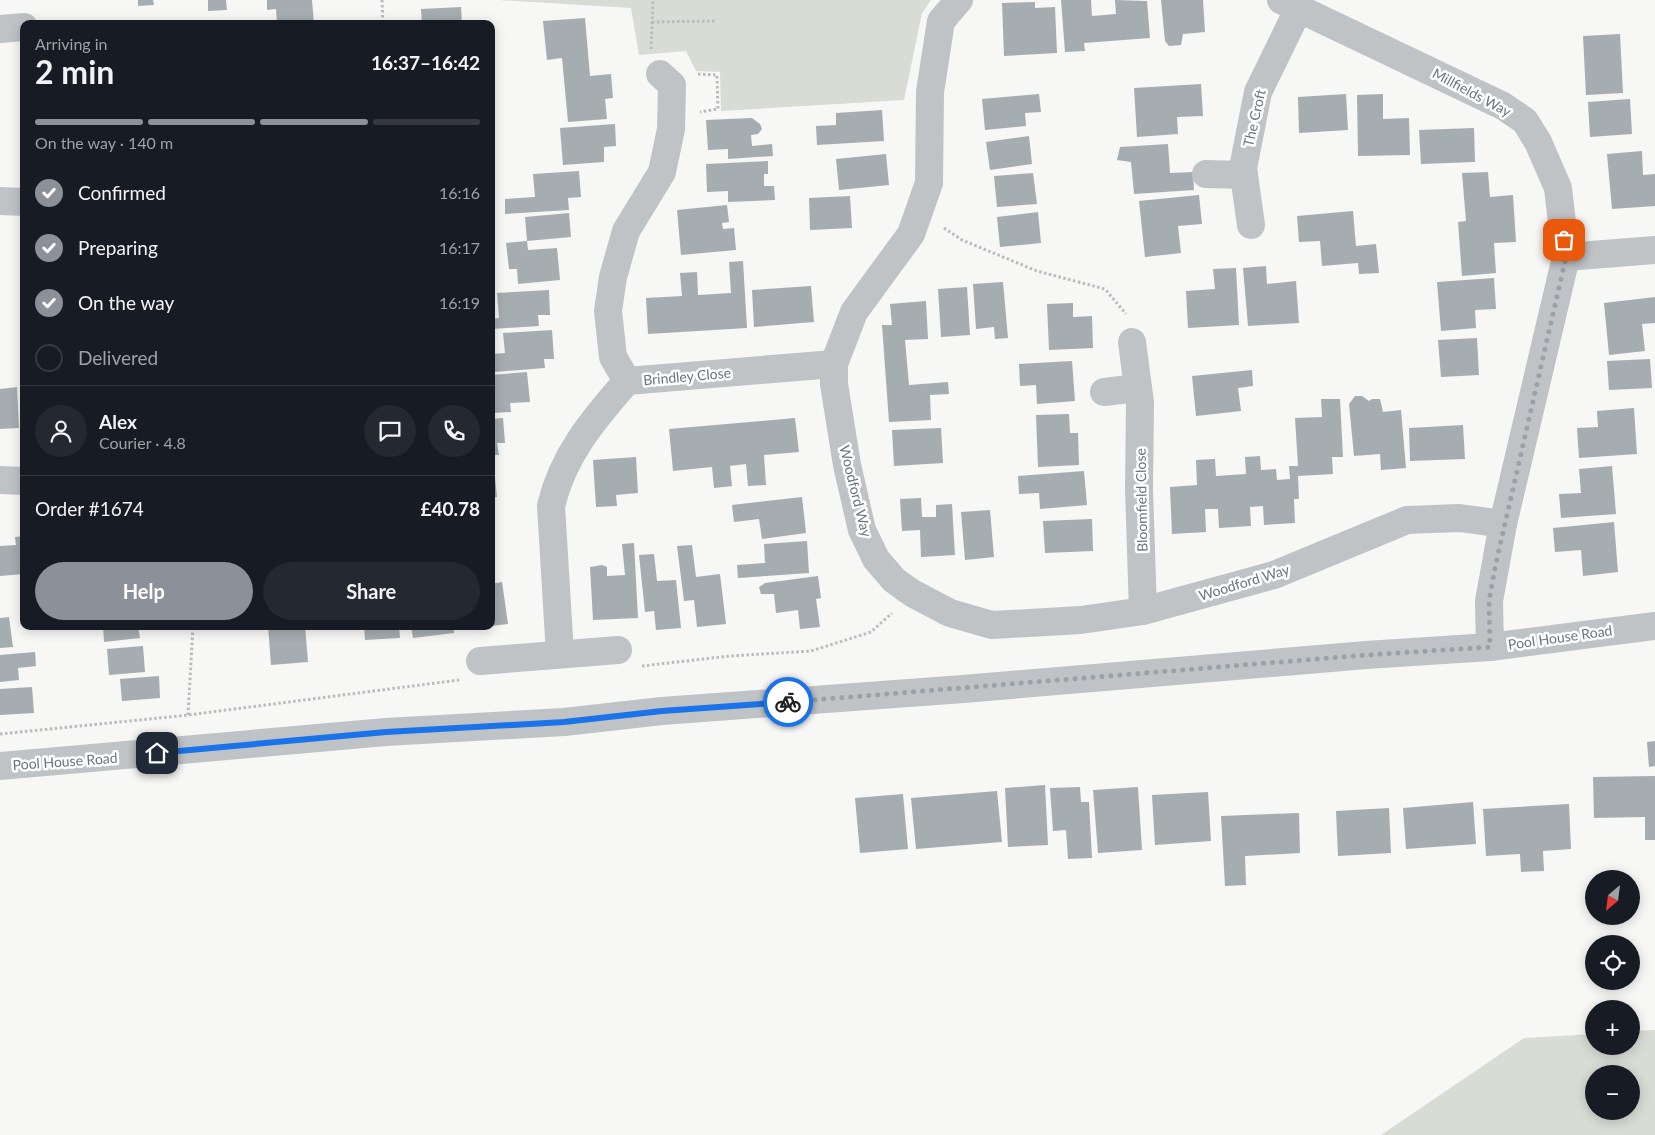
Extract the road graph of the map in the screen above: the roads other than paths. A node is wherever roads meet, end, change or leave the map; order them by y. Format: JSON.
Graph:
{"nodes":[{"id":1,"x":959,"y":0,"type":"edge"},
{"id":2,"x":1290,"y":4,"type":"edge"},
{"id":3,"x":20,"y":27,"type":"edge"},
{"id":4,"x":0,"y":29,"type":"edge"},
{"id":5,"x":660,"y":74,"type":"road end"},
{"id":6,"x":1206,"y":174,"type":"dead end"},
{"id":7,"x":1244,"y":174,"type":"junction"},
{"id":8,"x":0,"y":201,"type":"edge"},
{"id":9,"x":20,"y":202,"type":"edge"},
{"id":10,"x":1251,"y":225,"type":"dead end"},
{"id":11,"x":1655,"y":250,"type":"edge"},
{"id":12,"x":1566,"y":257,"type":"junction"},
{"id":13,"x":1132,"y":342,"type":"road end"},
{"id":14,"x":834,"y":364,"type":"junction"},
{"id":15,"x":627,"y":381,"type":"junction"},
{"id":16,"x":1138,"y":388,"type":"junction"},
{"id":17,"x":1104,"y":392,"type":"dead end"},
{"id":18,"x":0,"y":480,"type":"edge"},
{"id":19,"x":20,"y":481,"type":"edge"},
{"id":20,"x":1503,"y":524,"type":"junction"},
{"id":21,"x":1143,"y":611,"type":"junction"},
{"id":22,"x":1655,"y":626,"type":"edge"},
{"id":23,"x":1490,"y":647,"type":"junction"},
{"id":24,"x":560,"y":654,"type":"junction"},
{"id":25,"x":628,"y":658,"type":"road end"},
{"id":26,"x":473,"y":670,"type":"road end"},
{"id":27,"x":0,"y":766,"type":"edge"}],
"edges":[{"from":1,"to":14,"type":"street","name":"Woodford Way"},
{"from":2,"to":7,"type":"street","name":"The Croft"},
{"from":2,"to":12,"type":"street","name":"Millfields Way"},
{"from":3,"to":4,"type":"street"},
{"from":5,"to":15,"type":"street"},
{"from":6,"to":7,"type":"street"},
{"from":7,"to":10,"type":"street","name":"The Croft"},
{"from":8,"to":9,"type":"street"},
{"from":11,"to":12,"type":"street"},
{"from":12,"to":20,"type":"street","name":"Millfields Way"},
{"from":13,"to":16,"type":"street","name":"Bloomfield Close"},
{"from":14,"to":15,"type":"street","name":"Brindley Close"},
{"from":14,"to":21,"type":"street","name":"Woodford Way"},
{"from":15,"to":24,"type":"street","name":"Brindley Close"},
{"from":16,"to":17,"type":"street"},
{"from":16,"to":21,"type":"street","name":"Bloomfield Close"},
{"from":18,"to":19,"type":"street"},
{"from":20,"to":21,"type":"street","name":"Woodford Way"},
{"from":20,"to":23,"type":"street","name":"Millfields Way"},
{"from":22,"to":23,"type":"street","name":"Pool House Road"},
{"from":23,"to":27,"type":"street","name":"Pool House Road"},
{"from":24,"to":25,"type":"street"},
{"from":24,"to":26,"type":"street"}]}
